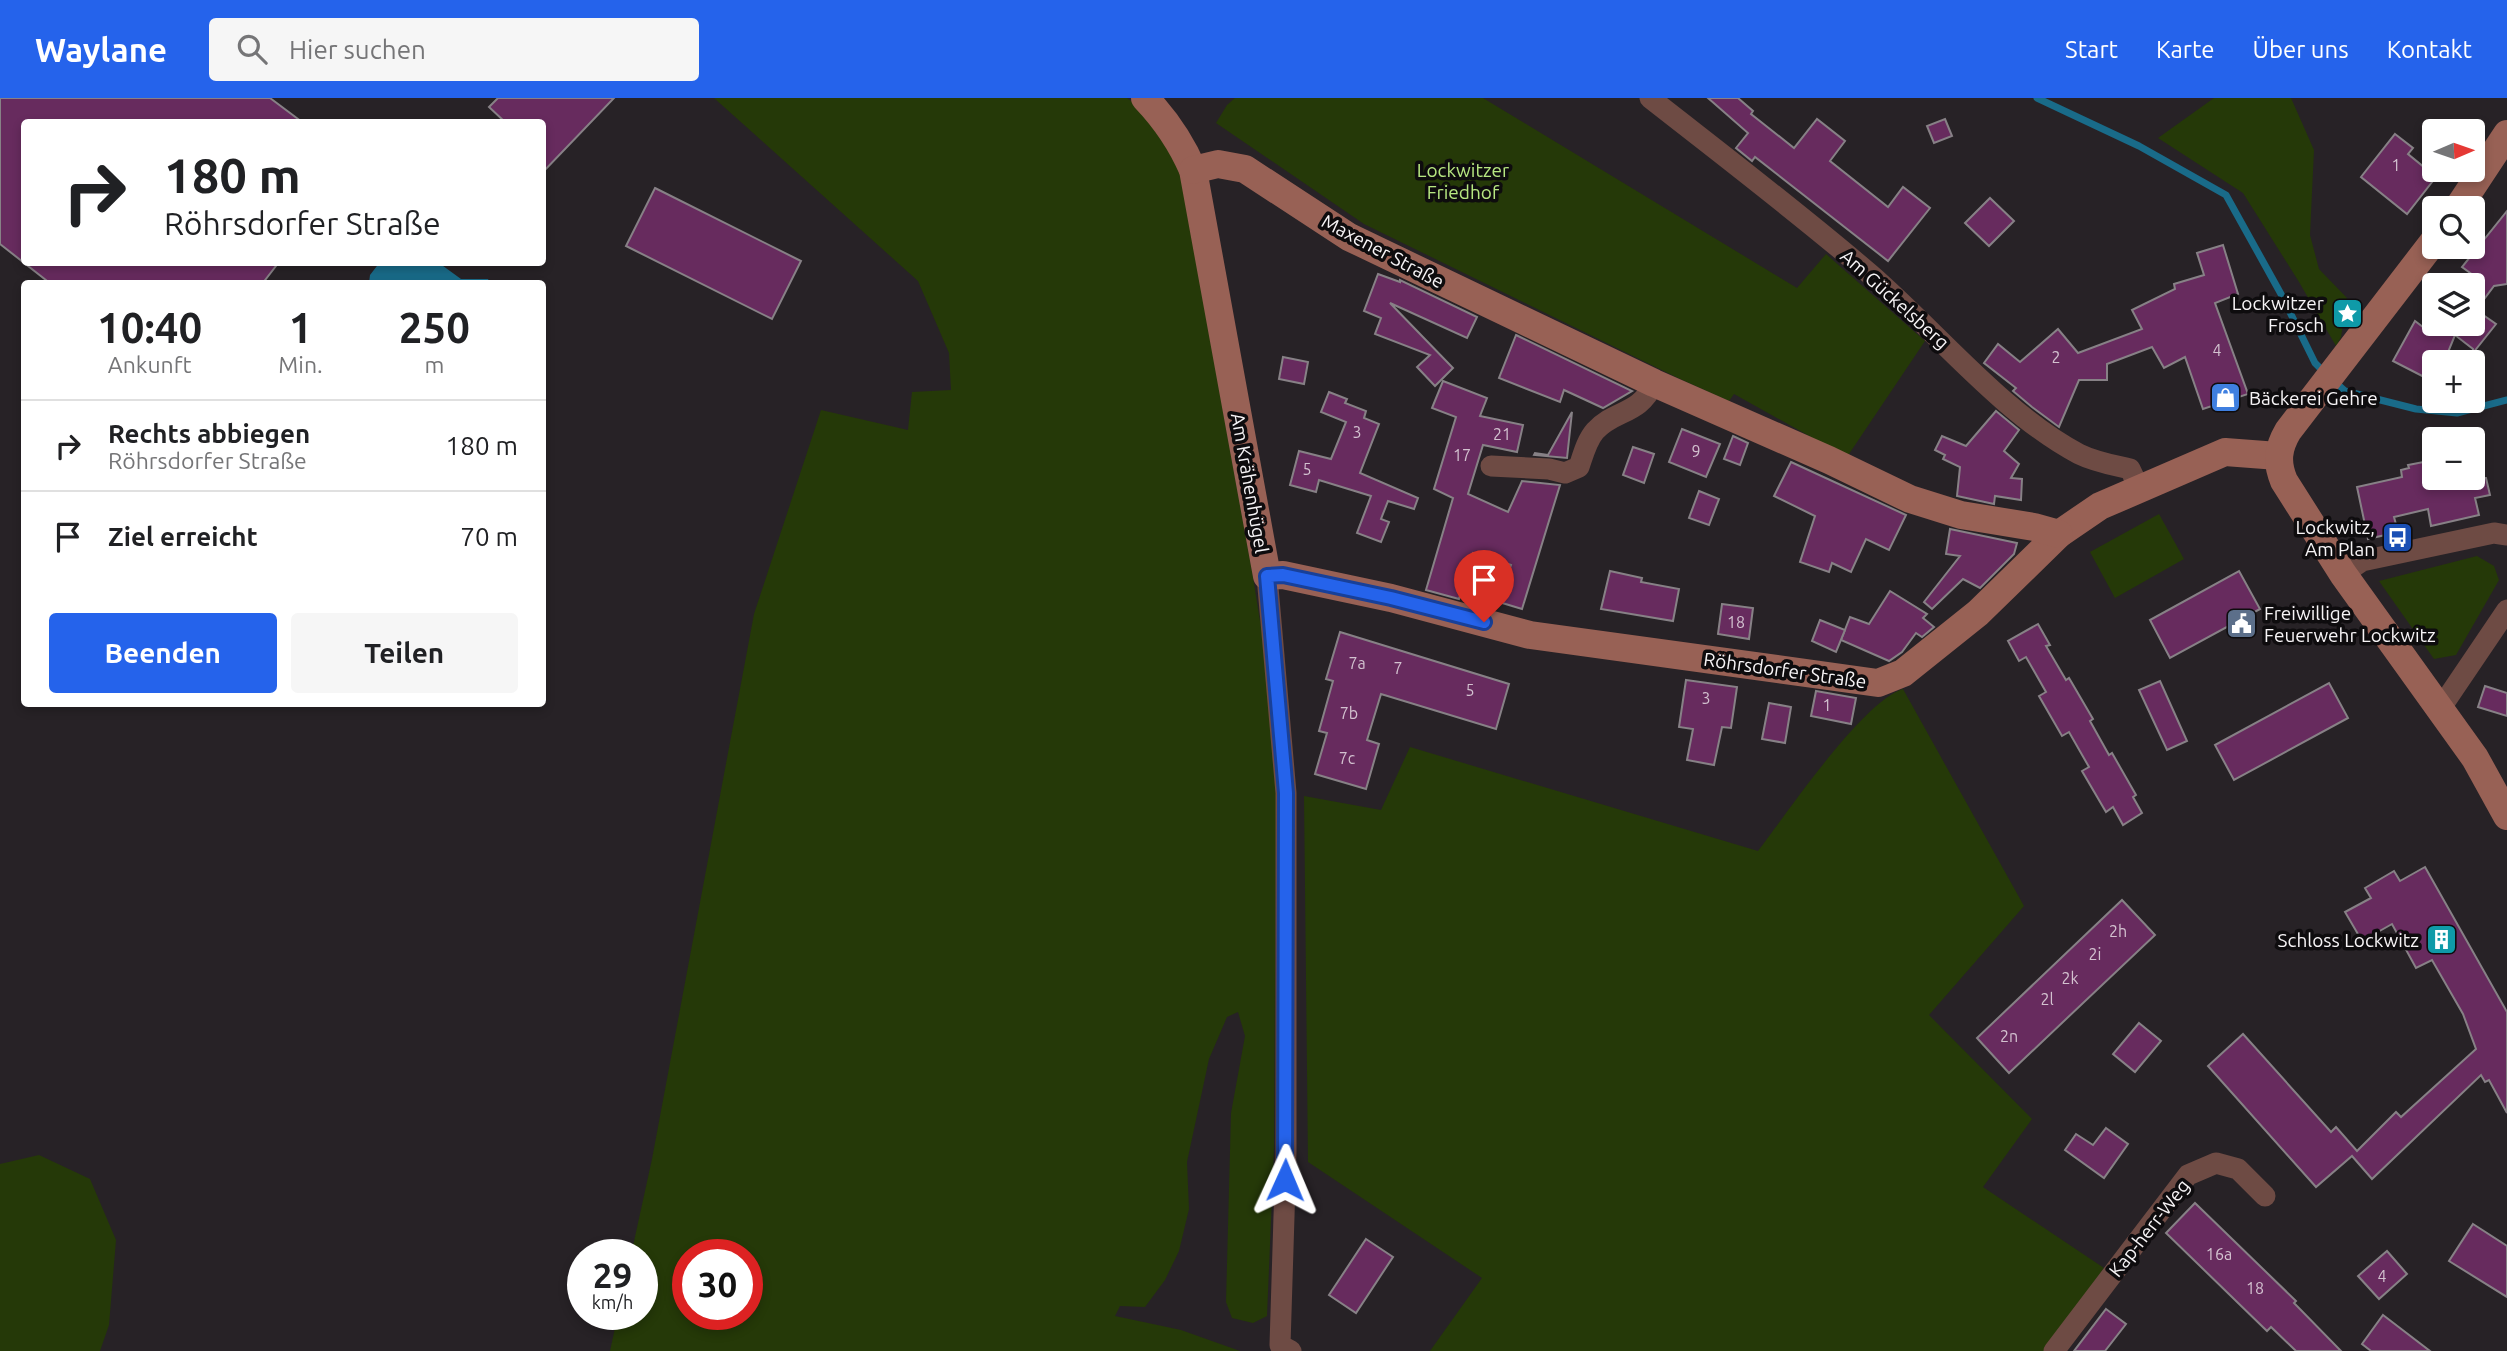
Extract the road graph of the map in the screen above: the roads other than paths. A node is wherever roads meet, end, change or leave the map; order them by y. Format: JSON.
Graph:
{"nodes":[{"id":1,"x":1145,"y":98,"type":"edge"},
{"id":2,"x":1650,"y":98,"type":"edge"},
{"id":3,"x":2507,"y":134,"type":"edge"},
{"id":4,"x":1193,"y":170,"type":"junction"},
{"id":5,"x":2466,"y":196,"type":"edge"},
{"id":6,"x":2422,"y":257,"type":"edge"},
{"id":7,"x":1654,"y":383,"type":"junction"},
{"id":8,"x":2278,"y":456,"type":"junction"},
{"id":9,"x":1491,"y":466,"type":"dead end"},
{"id":10,"x":2139,"y":488,"type":"junction"},
{"id":11,"x":2059,"y":534,"type":"junction"},
{"id":12,"x":2507,"y":535,"type":"edge"},
{"id":13,"x":2343,"y":574,"type":"junction"},
{"id":14,"x":1267,"y":576,"type":"junction"},
{"id":15,"x":2507,"y":610,"type":"edge"},
{"id":16,"x":2440,"y":709,"type":"junction"},
{"id":17,"x":2507,"y":816,"type":"edge"},
{"id":18,"x":2265,"y":1196,"type":"dead end"},
{"id":19,"x":1285,"y":1348,"type":"edge"},
{"id":20,"x":2054,"y":1351,"type":"edge"}],
"edges":[{"from":1,"to":4,"type":"street"},
{"from":2,"to":10,"type":"street","name":"Am Gückelsberg"},
{"from":3,"to":5,"type":"street"},
{"from":4,"to":7,"type":"street","name":"Maxener Straße"},
{"from":4,"to":14,"type":"street","name":"Am Krähenhügel"},
{"from":6,"to":8,"type":"street"},
{"from":7,"to":9,"type":"street"},
{"from":7,"to":11,"type":"street","name":"Maxener Straße"},
{"from":8,"to":10,"type":"street","name":"Röhrsdorfer Straße"},
{"from":8,"to":13,"type":"street"},
{"from":10,"to":11,"type":"street","name":"Röhrsdorfer Straße"},
{"from":11,"to":14,"type":"street","name":"Röhrsdorfer Straße"},
{"from":12,"to":13,"type":"street"},
{"from":13,"to":16,"type":"street"},
{"from":14,"to":19,"type":"street","name":"Am Krähenhügel"},
{"from":15,"to":16,"type":"street"},
{"from":16,"to":17,"type":"street"},
{"from":18,"to":20,"type":"street","name":"Kap-herr-Weg"}]}
